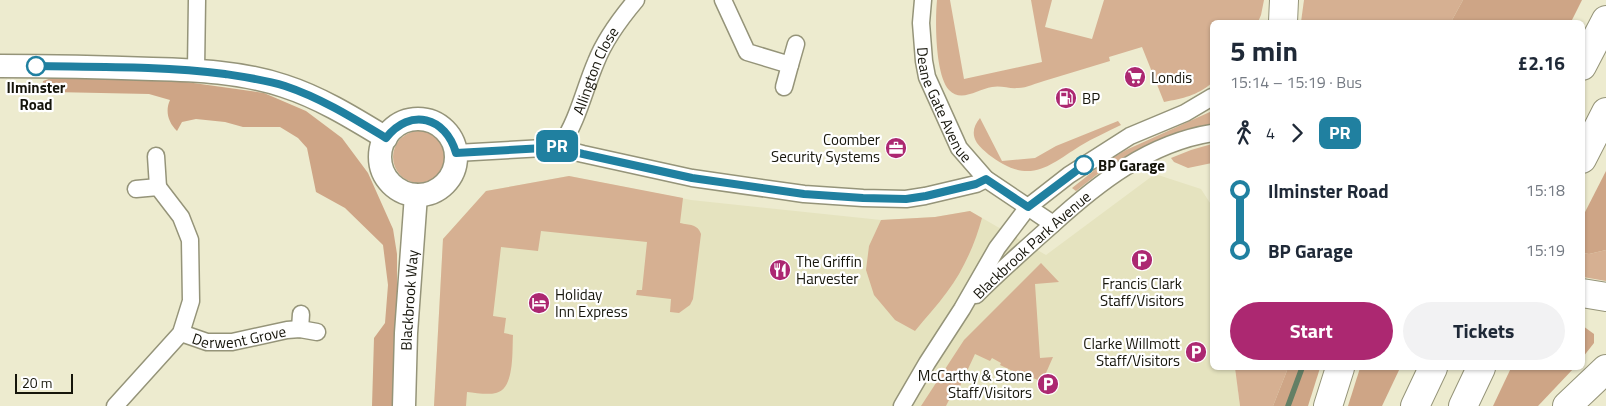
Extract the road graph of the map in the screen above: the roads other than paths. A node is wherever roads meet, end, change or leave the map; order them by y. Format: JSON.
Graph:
{"nodes":[{"id":1,"x":197,"y":0,"type":"edge"},
{"id":2,"x":636,"y":0,"type":"edge"},
{"id":3,"x":723,"y":0,"type":"edge"},
{"id":4,"x":922,"y":0,"type":"edge"},
{"id":5,"x":1606,"y":20,"type":"edge"},
{"id":6,"x":796,"y":44,"type":"dead end"},
{"id":7,"x":1585,"y":60,"type":"edge"},
{"id":8,"x":790,"y":65,"type":"junction"},
{"id":9,"x":0,"y":66,"type":"edge"},
{"id":10,"x":196,"y":70,"type":"junction"},
{"id":11,"x":784,"y":87,"type":"dead end"},
{"id":12,"x":1210,"y":98,"type":"edge"},
{"id":13,"x":1606,"y":112,"type":"edge"},
{"id":14,"x":1210,"y":133,"type":"edge"},
{"id":15,"x":386,"y":138,"type":"junction"},
{"id":16,"x":561,"y":145,"type":"junction"},
{"id":17,"x":456,"y":153,"type":"junction"},
{"id":18,"x":1585,"y":153,"type":"edge"},
{"id":19,"x":156,"y":156,"type":"dead end"},
{"id":20,"x":986,"y":179,"type":"junction"},
{"id":21,"x":158,"y":187,"type":"junction"},
{"id":22,"x":136,"y":190,"type":"dead end"},
{"id":23,"x":416,"y":195,"type":"junction"},
{"id":24,"x":1028,"y":207,"type":"junction"},
{"id":25,"x":1053,"y":224,"type":"junction"},
{"id":26,"x":1585,"y":294,"type":"edge"},
{"id":27,"x":1606,"y":297,"type":"edge"},
{"id":28,"x":962,"y":309,"type":"junction"},
{"id":29,"x":317,"y":332,"type":"dead end"},
{"id":30,"x":181,"y":333,"type":"junction"},
{"id":31,"x":1606,"y":369,"type":"edge"},
{"id":32,"x":1339,"y":370,"type":"edge"},
{"id":33,"x":1432,"y":370,"type":"edge"},
{"id":34,"x":1480,"y":370,"type":"edge"},
{"id":35,"x":116,"y":406,"type":"edge"},
{"id":36,"x":404,"y":406,"type":"edge"},
{"id":37,"x":902,"y":406,"type":"edge"},
{"id":38,"x":1328,"y":406,"type":"edge"},
{"id":39,"x":1414,"y":406,"type":"edge"},
{"id":40,"x":1463,"y":406,"type":"edge"},
{"id":41,"x":1567,"y":406,"type":"edge"}],
"edges":[{"from":1,"to":10,"type":"street"},
{"from":2,"to":16,"type":"street","name":"Allington Close"},
{"from":3,"to":8,"type":"street"},
{"from":4,"to":20,"type":"street","name":"Deane Gate Avenue"},
{"from":5,"to":7,"type":"highway"},
{"from":6,"to":8,"type":"street"},
{"from":8,"to":11,"type":"street"},
{"from":9,"to":10,"type":"street"},
{"from":10,"to":15,"type":"street"},
{"from":12,"to":24,"type":"street","name":"Blackbrook Park Avenue"},
{"from":13,"to":18,"type":"highway"},
{"from":14,"to":25,"type":"street","name":"Blackbrook Park Avenue"},
{"from":15,"to":17,"type":"street"},
{"from":15,"to":23,"type":"street"},
{"from":16,"to":17,"type":"street"},
{"from":16,"to":20,"type":"street"},
{"from":17,"to":23,"type":"street"},
{"from":19,"to":21,"type":"street"},
{"from":20,"to":24,"type":"street","name":"Deane Gate Avenue"},
{"from":21,"to":22,"type":"street"},
{"from":21,"to":30,"type":"street","name":"Derwent Grove"},
{"from":23,"to":36,"type":"street","name":"Blackbrook Way"},
{"from":24,"to":25,"type":"street","name":"Deane Gate Avenue"},
{"from":24,"to":28,"type":"street","name":"Blackbrook Park Avenue"},
{"from":25,"to":28,"type":"street","name":"Blackbrook Park Avenue"},
{"from":26,"to":27,"type":"highway"},
{"from":28,"to":37,"type":"street","name":"Blackbrook Park Avenue"},
{"from":29,"to":30,"type":"street","name":"Derwent Grove"},
{"from":30,"to":35,"type":"street","name":"Derwent Grove"},
{"from":31,"to":41,"type":"highway"},
{"from":32,"to":38,"type":"highway"},
{"from":33,"to":39,"type":"highway"},
{"from":34,"to":40,"type":"highway"}]}
